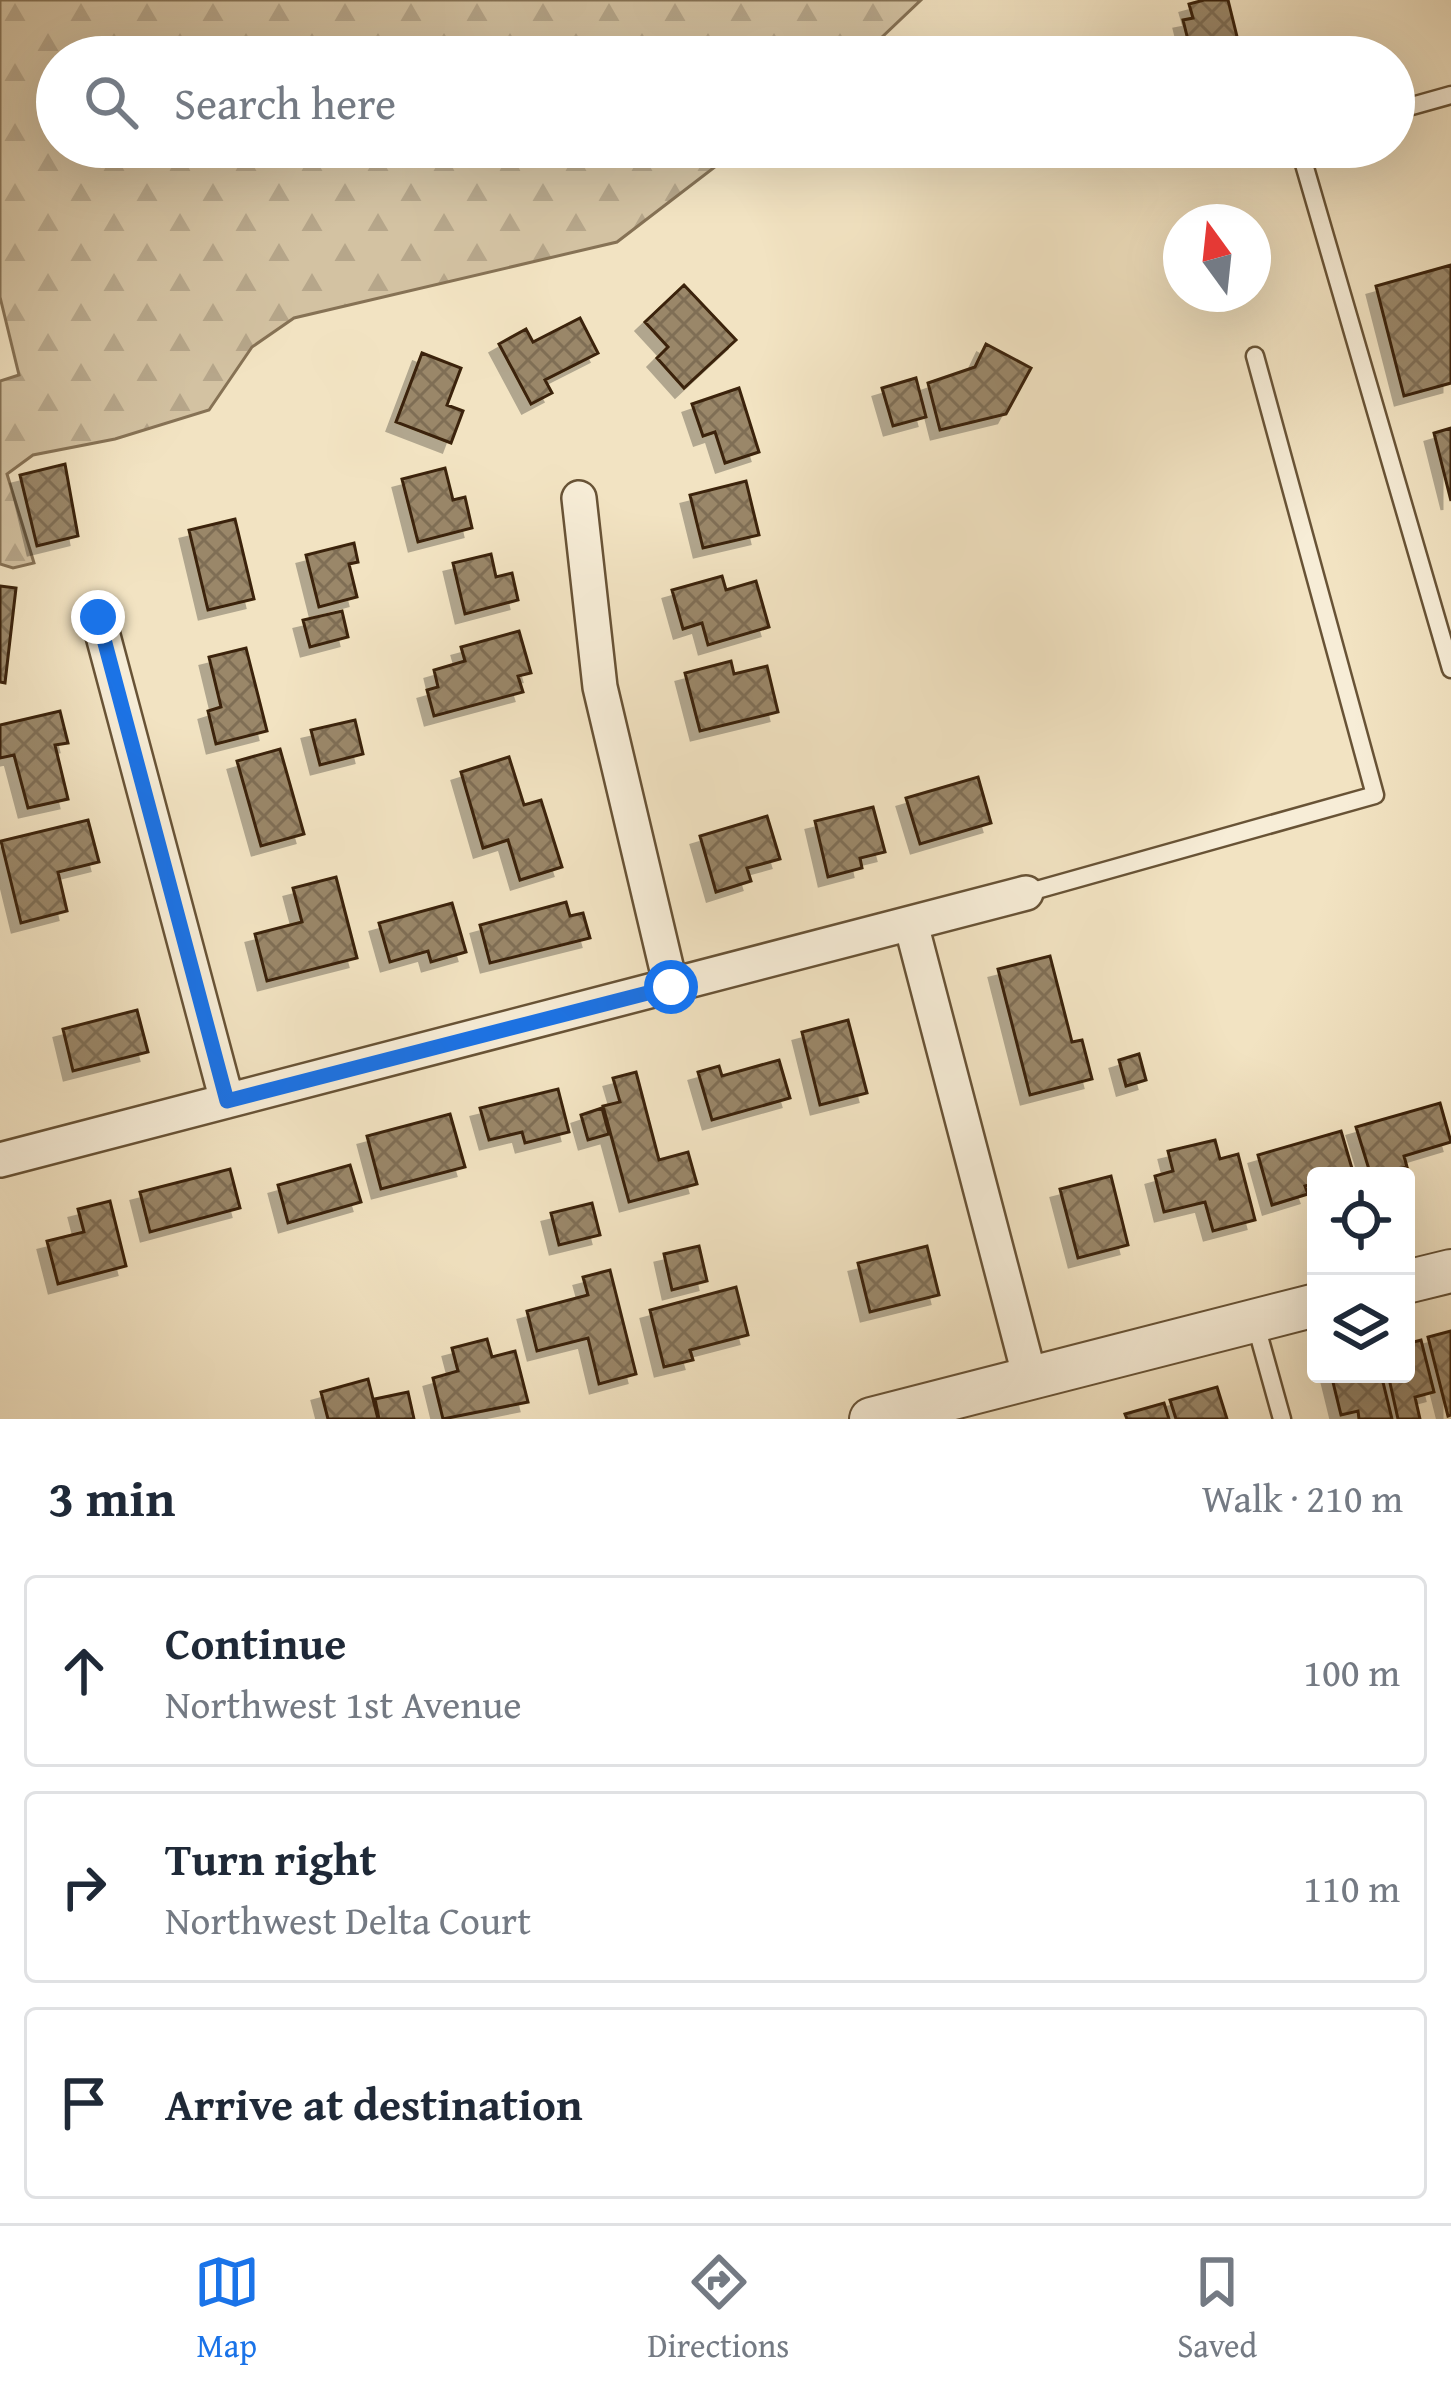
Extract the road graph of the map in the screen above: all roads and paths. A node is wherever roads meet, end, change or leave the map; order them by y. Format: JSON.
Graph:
{"nodes":[{"id":1,"x":1451,"y":95,"type":"edge"},
{"id":2,"x":1415,"y":105,"type":"edge"},
{"id":3,"x":1305,"y":168,"type":"edge"},
{"id":4,"x":1255,"y":356,"type":"dead end"},
{"id":5,"x":579,"y":498,"type":"dead end"},
{"id":6,"x":98,"y":617,"type":"dead end"},
{"id":7,"x":1451,"y":669,"type":"edge"},
{"id":8,"x":1026,"y":893,"type":"joint"},
{"id":9,"x":911,"y":924,"type":"junction"},
{"id":10,"x":671,"y":987,"type":"junction"},
{"id":11,"x":227,"y":1101,"type":"junction"},
{"id":12,"x":0,"y":1160,"type":"edge"},
{"id":13,"x":1451,"y":1270,"type":"edge"},
{"id":14,"x":1415,"y":1280,"type":"edge"},
{"id":15,"x":1307,"y":1307,"type":"edge"},
{"id":16,"x":1255,"y":1321,"type":"junction"},
{"id":17,"x":1030,"y":1378,"type":"junction"},
{"id":18,"x":871,"y":1419,"type":"edge"},
{"id":19,"x":1282,"y":1419,"type":"edge"}],
"edges":[{"from":1,"to":2,"type":"lane"},
{"from":3,"to":7,"type":"lane"},
{"from":4,"to":8,"type":"lane"},
{"from":5,"to":10,"type":"street"},
{"from":6,"to":11,"type":"street"},
{"from":8,"to":9,"type":"street"},
{"from":9,"to":10,"type":"street"},
{"from":9,"to":17,"type":"street"},
{"from":10,"to":11,"type":"street"},
{"from":11,"to":12,"type":"street"},
{"from":13,"to":14,"type":"street"},
{"from":15,"to":16,"type":"street"},
{"from":16,"to":17,"type":"street"},
{"from":16,"to":19,"type":"lane"},
{"from":17,"to":18,"type":"street"}]}
